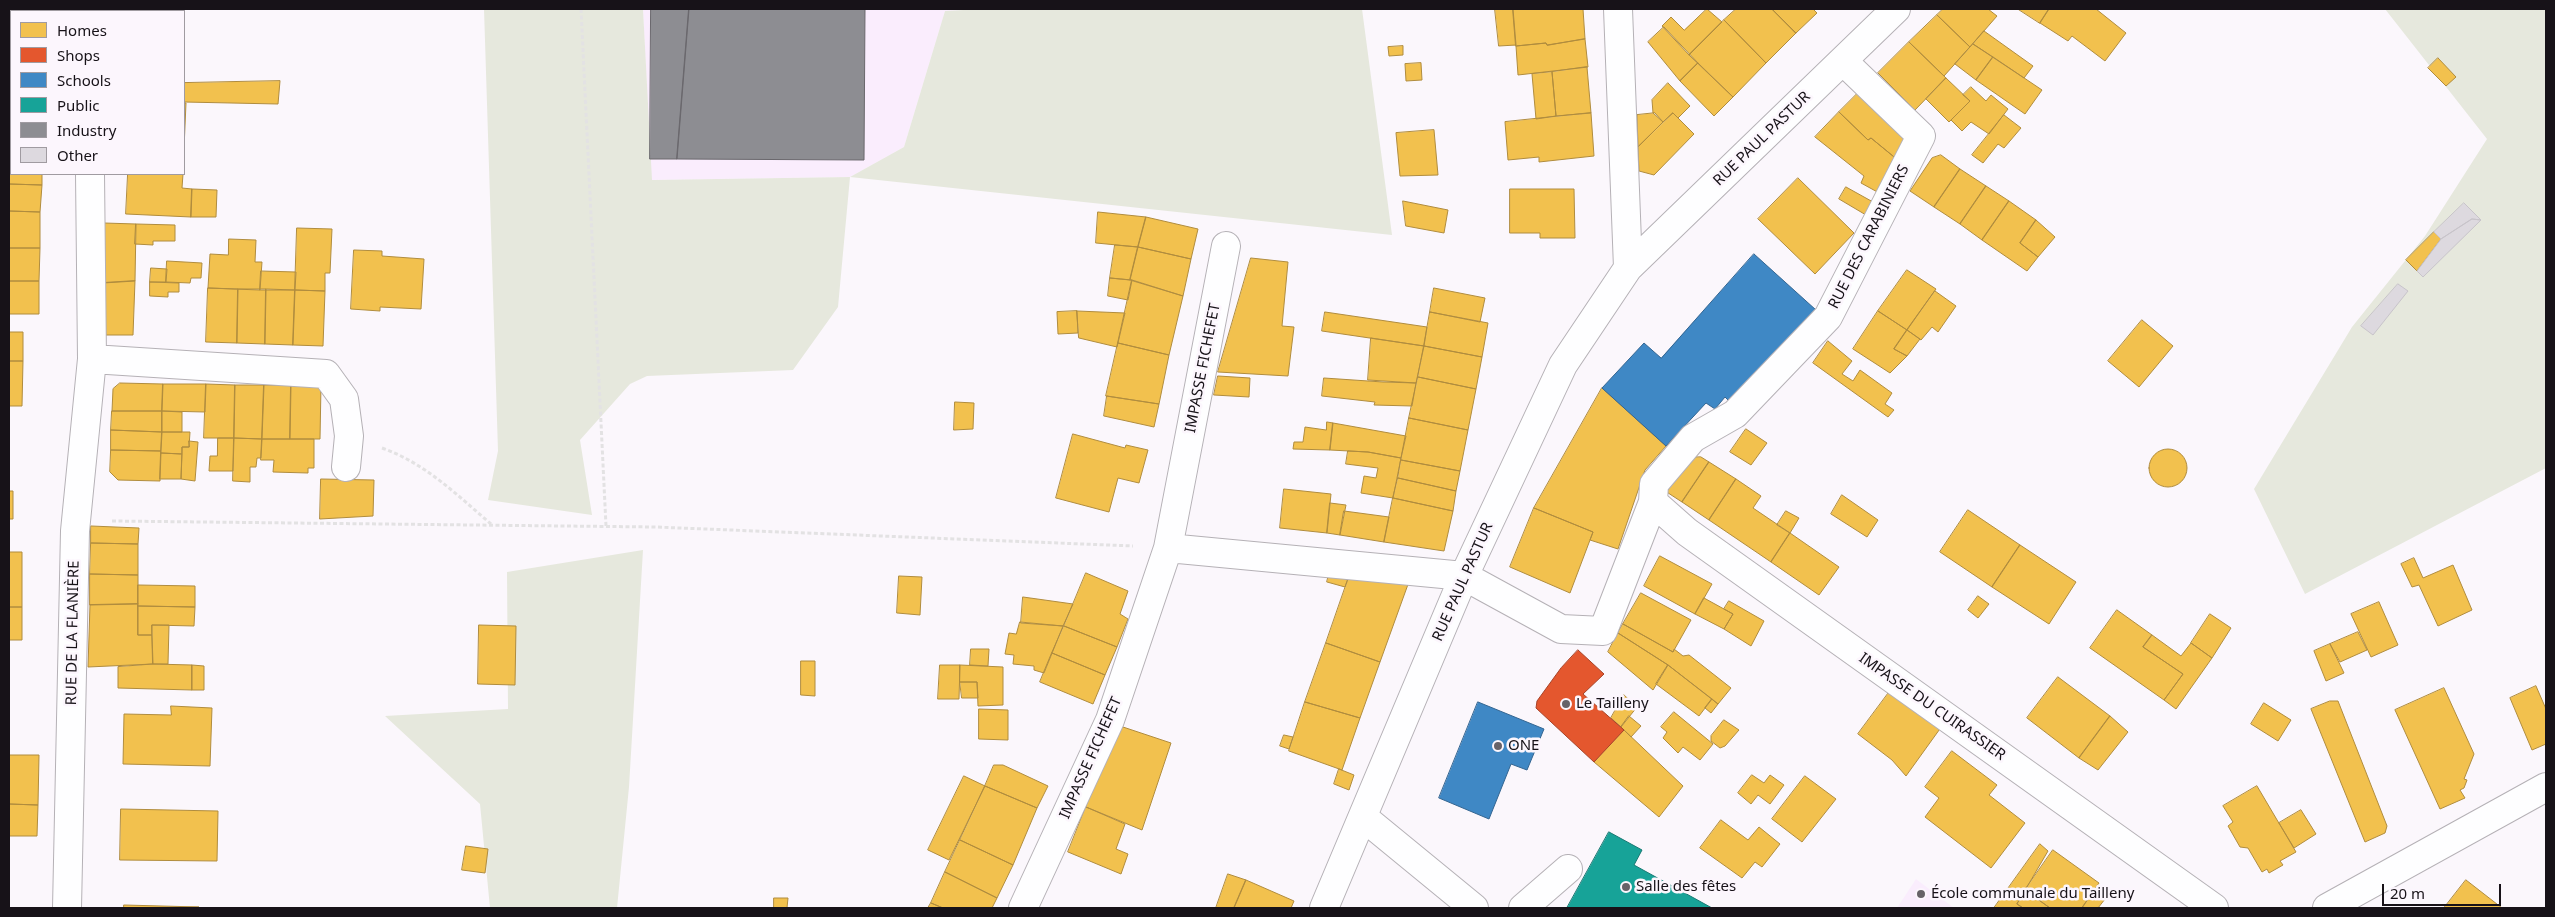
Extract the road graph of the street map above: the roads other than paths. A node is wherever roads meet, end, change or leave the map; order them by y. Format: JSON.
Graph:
{"nodes":[{"id":1,"x":1618,"y":9,"type":"edge"},
{"id":2,"x":1896,"y":9,"type":"edge"},
{"id":3,"x":1843,"y":61,"type":"junction"},
{"id":4,"x":90,"y":175,"type":"edge"},
{"id":5,"x":1226,"y":246,"type":"dead end"},
{"id":6,"x":1628,"y":268,"type":"junction"},
{"id":7,"x":92,"y":359,"type":"junction"},
{"id":8,"x":346,"y":467,"type":"dead end"},
{"id":9,"x":1653,"y":502,"type":"junction"},
{"id":10,"x":1168,"y":548,"type":"junction"},
{"id":11,"x":1464,"y":576,"type":"junction"},
{"id":12,"x":2546,"y":787,"type":"edge"},
{"id":13,"x":1363,"y":817,"type":"junction"},
{"id":14,"x":1568,"y":869,"type":"dead end"},
{"id":15,"x":67,"y":908,"type":"edge"},
{"id":16,"x":1023,"y":908,"type":"edge"},
{"id":17,"x":1324,"y":908,"type":"edge"},
{"id":18,"x":1474,"y":908,"type":"edge"},
{"id":19,"x":1522,"y":908,"type":"edge"},
{"id":20,"x":2214,"y":908,"type":"edge"},
{"id":21,"x":2327,"y":908,"type":"edge"}],
"edges":[{"from":1,"to":6,"type":"street"},
{"from":2,"to":3,"type":"street","name":"RUE PAUL PASTUR"},
{"from":3,"to":6,"type":"street","name":"RUE PAUL PASTUR"},
{"from":3,"to":9,"type":"street","name":"RUE DES CARABINIERS"},
{"from":4,"to":7,"type":"street","name":"RUE DE LA FLANIÈRE"},
{"from":5,"to":10,"type":"street","name":"IMPASSE FICHEFET"},
{"from":6,"to":11,"type":"street","name":"RUE PAUL PASTUR"},
{"from":7,"to":8,"type":"street"},
{"from":7,"to":15,"type":"street","name":"RUE DE LA FLANIÈRE"},
{"from":9,"to":11,"type":"street","name":"RUE DES CARABINIERS"},
{"from":9,"to":20,"type":"street","name":"IMPASSE DU CUIRASSIER"},
{"from":10,"to":11,"type":"street"},
{"from":10,"to":16,"type":"street","name":"IMPASSE FICHEFET"},
{"from":11,"to":13,"type":"street","name":"RUE PAUL PASTUR"},
{"from":12,"to":21,"type":"street"},
{"from":13,"to":17,"type":"street","name":"RUE PAUL PASTUR"},
{"from":13,"to":18,"type":"street"},
{"from":14,"to":19,"type":"street"}]}
